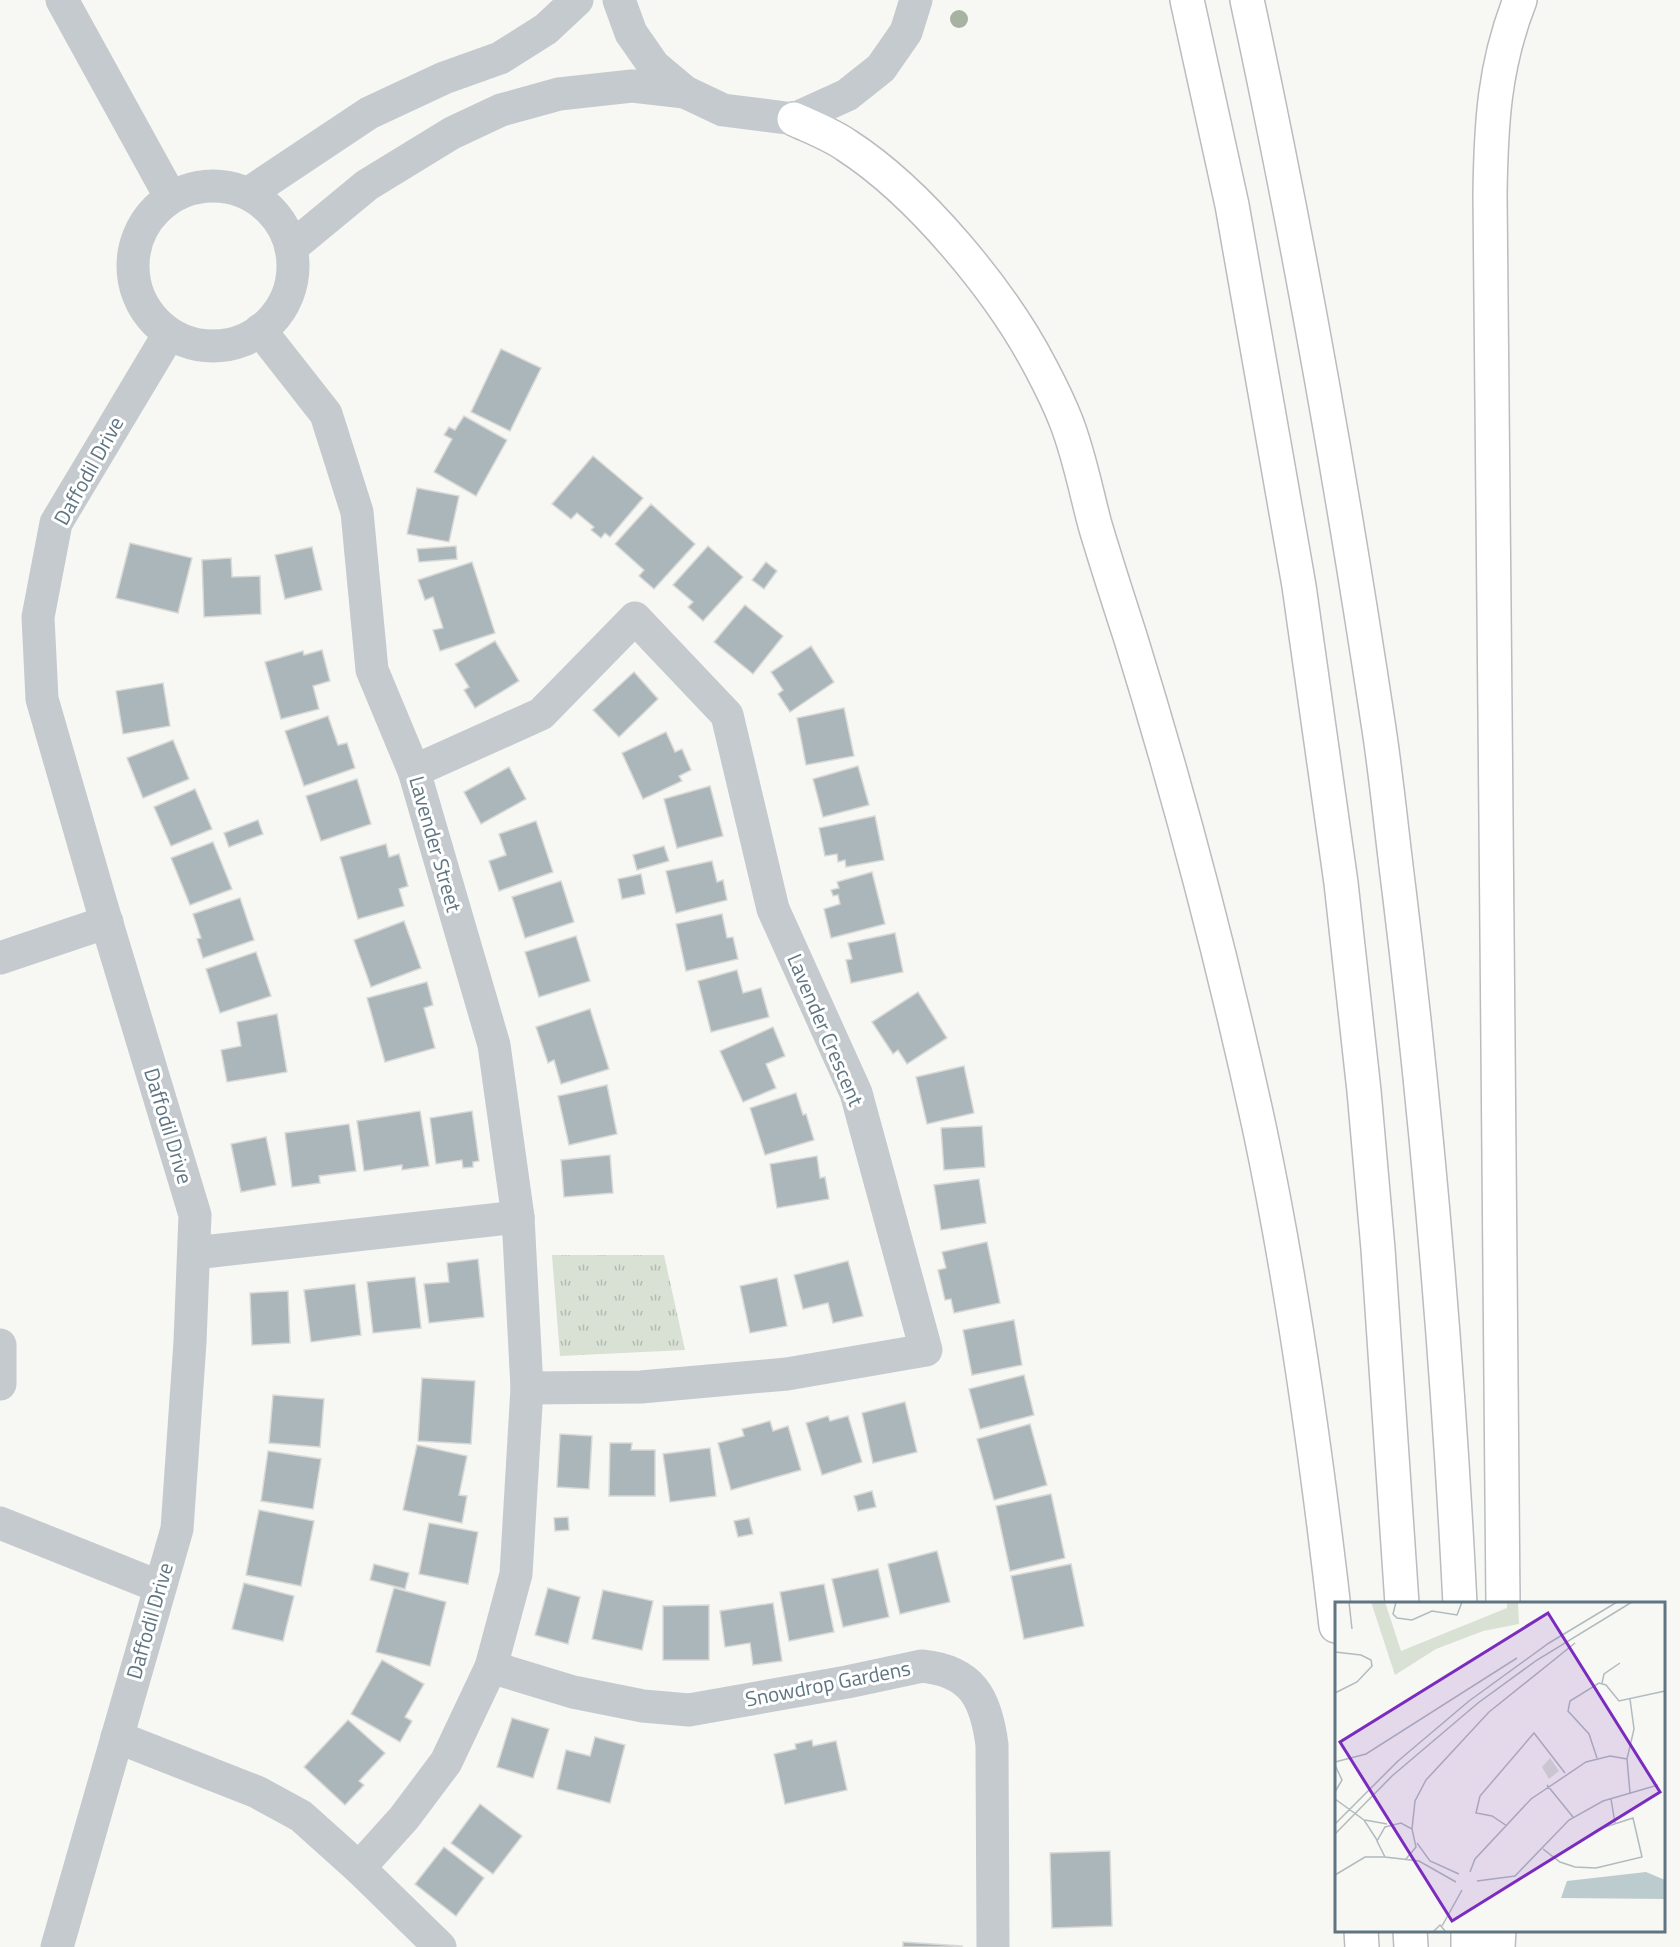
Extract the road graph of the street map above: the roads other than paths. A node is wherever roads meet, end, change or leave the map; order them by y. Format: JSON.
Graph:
{"nodes":[{"id":1,"x":62,"y":0,"type":"edge"},
{"id":2,"x":576,"y":0,"type":"edge"},
{"id":3,"x":619,"y":0,"type":"edge"},
{"id":4,"x":916,"y":0,"type":"edge"},
{"id":5,"x":1186,"y":0,"type":"edge"},
{"id":6,"x":1247,"y":0,"type":"edge"},
{"id":7,"x":1520,"y":0,"type":"edge"},
{"id":8,"x":685,"y":92,"type":"junction"},
{"id":9,"x":794,"y":119,"type":"junction"},
{"id":10,"x":249,"y":193,"type":"junction"},
{"id":11,"x":170,"y":196,"type":"junction"},
{"id":12,"x":292,"y":247,"type":"junction"},
{"id":13,"x":260,"y":330,"type":"junction"},
{"id":14,"x":169,"y":334,"type":"junction"},
{"id":15,"x":414,"y":771,"type":"junction"},
{"id":16,"x":107,"y":922,"type":"junction"},
{"id":17,"x":0,"y":958,"type":"edge"},
{"id":18,"x":518,"y":1217,"type":"junction"},
{"id":19,"x":194,"y":1253,"type":"junction"},
{"id":20,"x":0,"y":1345,"type":"edge"},
{"id":21,"x":0,"y":1384,"type":"edge"},
{"id":22,"x":527,"y":1388,"type":"junction"},
{"id":23,"x":0,"y":1522,"type":"edge"},
{"id":24,"x":160,"y":1587,"type":"junction"},
{"id":25,"x":1402,"y":1602,"type":"edge"},
{"id":26,"x":1460,"y":1602,"type":"edge"},
{"id":27,"x":1503,"y":1602,"type":"edge"},
{"id":28,"x":1335,"y":1618,"type":"edge"},
{"id":29,"x":491,"y":1667,"type":"junction"},
{"id":30,"x":117,"y":1737,"type":"junction"},
{"id":31,"x":358,"y":1868,"type":"junction"},
{"id":32,"x":1361,"y":1932,"type":"edge"},
{"id":33,"x":1410,"y":1932,"type":"edge"},
{"id":34,"x":1499,"y":1932,"type":"edge"},
{"id":35,"x":57,"y":1947,"type":"edge"},
{"id":36,"x":440,"y":1947,"type":"edge"},
{"id":37,"x":993,"y":1947,"type":"edge"},
{"id":38,"x":1362,"y":1947,"type":"edge"},
{"id":39,"x":1411,"y":1947,"type":"edge"},
{"id":40,"x":1498,"y":1947,"type":"edge"}],
"edges":[{"from":1,"to":11,"type":"street"},
{"from":2,"to":10,"type":"street"},
{"from":3,"to":8,"type":"street"},
{"from":4,"to":9,"type":"street"},
{"from":5,"to":25,"type":"highway"},
{"from":6,"to":26,"type":"highway"},
{"from":7,"to":27,"type":"highway"},
{"from":8,"to":9,"type":"street"},
{"from":8,"to":12,"type":"street"},
{"from":9,"to":28,"type":"highway"},
{"from":10,"to":11,"type":"street"},
{"from":10,"to":12,"type":"street"},
{"from":11,"to":14,"type":"street"},
{"from":12,"to":13,"type":"street"},
{"from":13,"to":14,"type":"street"},
{"from":13,"to":15,"type":"street","name":"Lavender Street"},
{"from":14,"to":16,"type":"street","name":"Daffodil Drive"},
{"from":15,"to":18,"type":"street","name":"Lavender Street"},
{"from":15,"to":22,"type":"street","name":"Lavender Crescent"},
{"from":16,"to":17,"type":"street"},
{"from":16,"to":19,"type":"street","name":"Daffodil Drive"},
{"from":18,"to":19,"type":"street"},
{"from":18,"to":22,"type":"street","name":"Lavender Street"},
{"from":19,"to":24,"type":"street","name":"Daffodil Drive"},
{"from":20,"to":21,"type":"street"},
{"from":22,"to":29,"type":"street","name":"Lavender Street"},
{"from":23,"to":24,"type":"street"},
{"from":24,"to":30,"type":"street","name":"Daffodil Drive"},
{"from":29,"to":31,"type":"street","name":"Lavender Street"},
{"from":29,"to":37,"type":"street","name":"Snowdrop Gardens"},
{"from":30,"to":31,"type":"street"},
{"from":30,"to":35,"type":"street","name":"Daffodil Drive"},
{"from":31,"to":36,"type":"street"},
{"from":32,"to":38,"type":"highway"},
{"from":33,"to":39,"type":"highway"},
{"from":34,"to":40,"type":"highway"}]}
